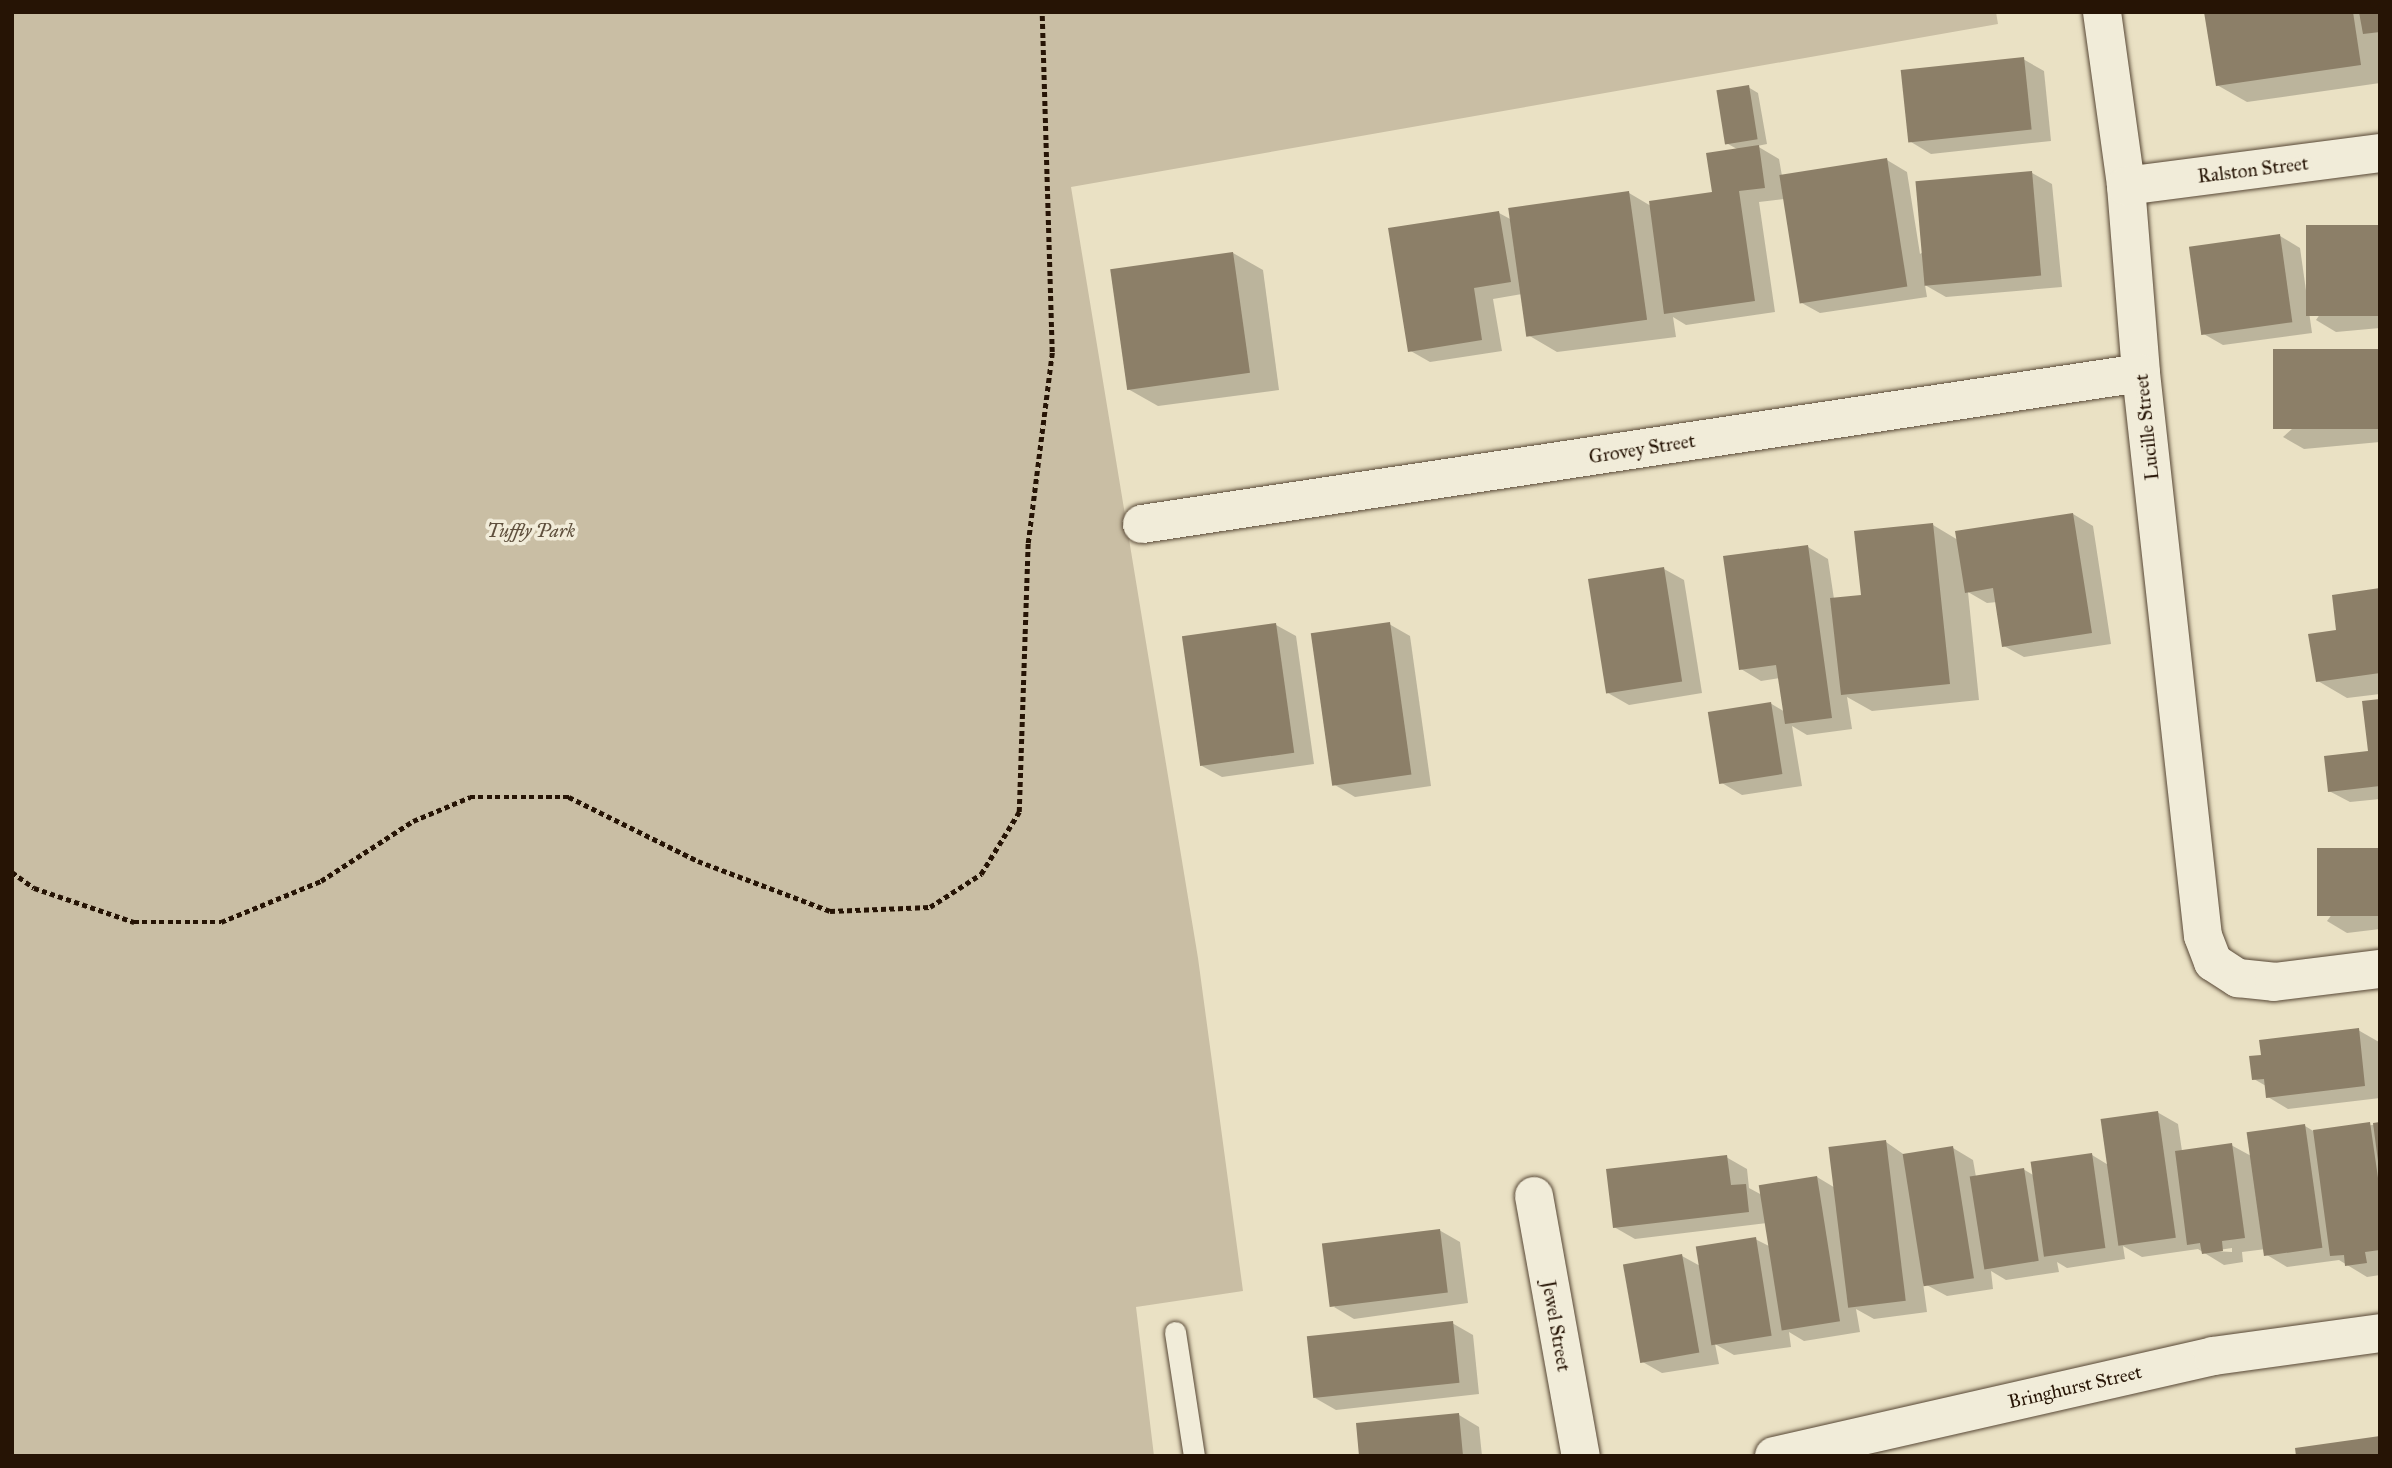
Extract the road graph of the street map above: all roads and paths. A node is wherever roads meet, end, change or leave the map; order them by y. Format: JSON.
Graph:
{"nodes":[{"id":1,"x":1042,"y":12,"type":"edge"},
{"id":2,"x":2102,"y":12,"type":"edge"},
{"id":3,"x":2380,"y":153,"type":"edge"},
{"id":4,"x":2126,"y":186,"type":"junction"},
{"id":5,"x":2141,"y":373,"type":"junction"},
{"id":6,"x":1142,"y":524,"type":"dead end"},
{"id":7,"x":12,"y":872,"type":"edge"},
{"id":8,"x":2380,"y":969,"type":"edge"},
{"id":9,"x":1534,"y":1196,"type":"dead end"},
{"id":10,"x":1175,"y":1332,"type":"dead end"},
{"id":11,"x":2380,"y":1334,"type":"edge"},
{"id":12,"x":1194,"y":1456,"type":"edge"},
{"id":13,"x":1581,"y":1456,"type":"edge"},
{"id":14,"x":1774,"y":1456,"type":"edge"}],
"edges":[{"from":1,"to":7,"type":"path"},
{"from":2,"to":4,"type":"street","name":"Lucille Street"},
{"from":3,"to":4,"type":"street","name":"Ralston Street"},
{"from":4,"to":5,"type":"street","name":"Lucille Street"},
{"from":5,"to":6,"type":"street","name":"Grovey Street"},
{"from":5,"to":8,"type":"street","name":"Lucille Street"},
{"from":9,"to":13,"type":"street","name":"Jewel Street"},
{"from":10,"to":12,"type":"lane"},
{"from":11,"to":14,"type":"street","name":"Bringhurst Street"}]}
